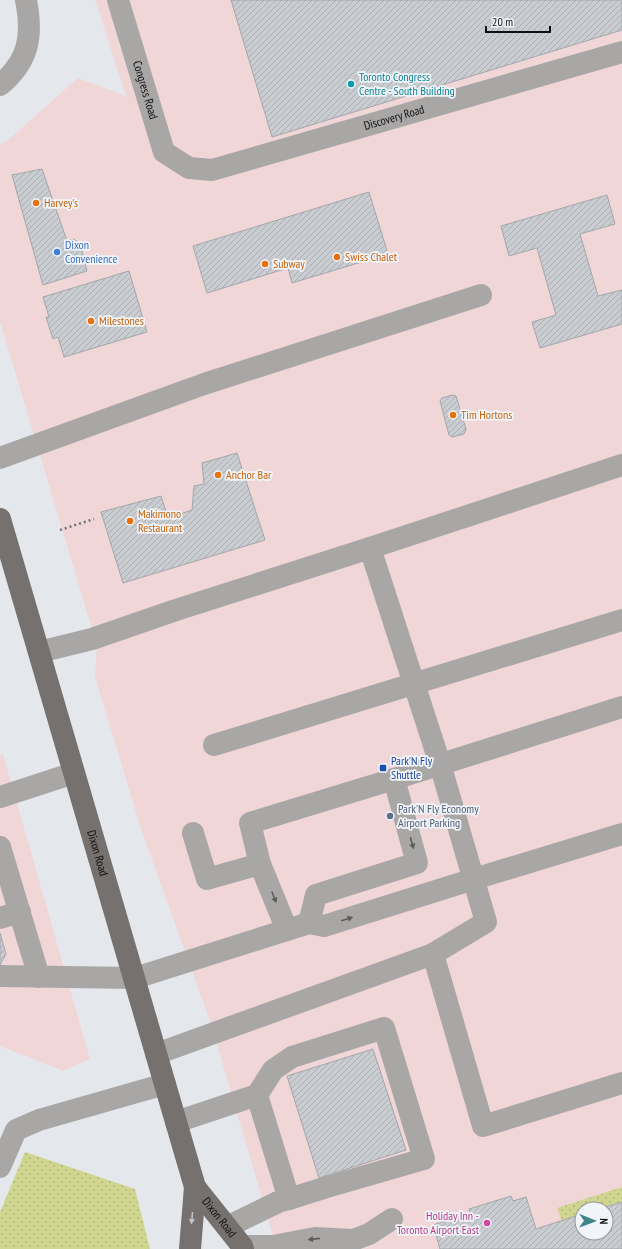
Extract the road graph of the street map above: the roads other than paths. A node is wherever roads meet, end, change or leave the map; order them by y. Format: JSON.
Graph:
{"nodes":[{"id":1,"x":26,"y":0,"type":"edge"},
{"id":2,"x":118,"y":0,"type":"edge"},
{"id":3,"x":622,"y":52,"type":"edge"},
{"id":4,"x":0,"y":85,"type":"edge"},
{"id":5,"x":189,"y":168,"type":"joint"},
{"id":6,"x":481,"y":295,"type":"dead end"},
{"id":7,"x":0,"y":458,"type":"edge"},
{"id":8,"x":622,"y":465,"type":"edge"},
{"id":9,"x":0,"y":519,"type":"edge"},
{"id":10,"x":370,"y":548,"type":"junction"},
{"id":11,"x":622,"y":620,"type":"edge"},
{"id":12,"x":39,"y":652,"type":"junction"},
{"id":13,"x":414,"y":684,"type":"junction"},
{"id":14,"x":622,"y":707,"type":"edge"},
{"id":15,"x":214,"y":745,"type":"dead end"},
{"id":16,"x":440,"y":764,"type":"junction"},
{"id":17,"x":74,"y":773,"type":"junction"},
{"id":18,"x":394,"y":779,"type":"junction"},
{"id":19,"x":0,"y":797,"type":"edge"},
{"id":20,"x":193,"y":833,"type":"dead end"},
{"id":21,"x":622,"y":834,"type":"edge"},
{"id":22,"x":0,"y":847,"type":"edge"},
{"id":23,"x":260,"y":864,"type":"junction"},
{"id":24,"x":4,"y":877,"type":"edge"},
{"id":25,"x":474,"y":879,"type":"junction"},
{"id":26,"x":10,"y":915,"type":"edge"},
{"id":27,"x":309,"y":923,"type":"junction"},
{"id":28,"x":287,"y":930,"type":"junction"},
{"id":29,"x":433,"y":954,"type":"junction"},
{"id":30,"x":0,"y":976,"type":"edge"},
{"id":31,"x":39,"y":977,"type":"junction"},
{"id":32,"x":135,"y":978,"type":"junction"},
{"id":33,"x":156,"y":1054,"type":"junction"},
{"id":34,"x":622,"y":1083,"type":"edge"},
{"id":35,"x":165,"y":1084,"type":"junction"},
{"id":36,"x":257,"y":1096,"type":"junction"},
{"id":37,"x":176,"y":1122,"type":"junction"},
{"id":38,"x":0,"y":1167,"type":"edge"},
{"id":39,"x":195,"y":1187,"type":"junction"},
{"id":40,"x":289,"y":1199,"type":"junction"},
{"id":41,"x":392,"y":1219,"type":"dead end"},
{"id":42,"x":227,"y":1227,"type":"junction"},
{"id":43,"x":359,"y":1243,"type":"edge"},
{"id":44,"x":243,"y":1247,"type":"edge"},
{"id":45,"x":190,"y":1249,"type":"edge"}],
"edges":[{"from":1,"to":4,"type":"street"},
{"from":2,"to":5,"type":"street","name":"Congress Road"},
{"from":3,"to":5,"type":"street","name":"Discovery Road"},
{"from":6,"to":7,"type":"street"},
{"from":8,"to":10,"type":"street"},
{"from":9,"to":12,"type":"main road","name":"Dixon Road"},
{"from":10,"to":12,"type":"street"},
{"from":10,"to":13,"type":"street"},
{"from":11,"to":13,"type":"street"},
{"from":12,"to":17,"type":"main road","name":"Dixon Road"},
{"from":13,"to":15,"type":"street"},
{"from":13,"to":16,"type":"street"},
{"from":14,"to":16,"type":"street"},
{"from":16,"to":18,"type":"street"},
{"from":16,"to":25,"type":"street"},
{"from":17,"to":19,"type":"street"},
{"from":17,"to":32,"type":"main road","name":"Dixon Road"},
{"from":18,"to":23,"type":"street"},
{"from":18,"to":27,"type":"street","one_way":true},
{"from":20,"to":23,"type":"street"},
{"from":21,"to":25,"type":"street"},
{"from":22,"to":24,"type":"street"},
{"from":23,"to":28,"type":"street","one_way":true},
{"from":24,"to":26,"type":"street"},
{"from":27,"to":25,"type":"street","one_way":true},
{"from":25,"to":29,"type":"street"},
{"from":26,"to":31,"type":"street"},
{"from":27,"to":28,"type":"street"},
{"from":28,"to":32,"type":"street"},
{"from":29,"to":33,"type":"street"},
{"from":29,"to":34,"type":"street"},
{"from":30,"to":31,"type":"street"},
{"from":31,"to":32,"type":"street"},
{"from":32,"to":33,"type":"main road","name":"Dixon Road"},
{"from":33,"to":35,"type":"main road","name":"Dixon Road"},
{"from":35,"to":37,"type":"main road","name":"Dixon Road"},
{"from":35,"to":38,"type":"street"},
{"from":36,"to":37,"type":"street"},
{"from":36,"to":40,"type":"street"},
{"from":36,"to":40,"type":"street"},
{"from":37,"to":39,"type":"main road","name":"Dixon Road"},
{"from":39,"to":42,"type":"main road","name":"Dixon Road"},
{"from":39,"to":45,"type":"main road","name":"Dixon Road","one_way":true},
{"from":40,"to":42,"type":"street"},
{"from":41,"to":43,"type":"street"},
{"from":42,"to":44,"type":"main road","name":"Dixon Road"},
{"from":43,"to":44,"type":"street","one_way":true}]}
